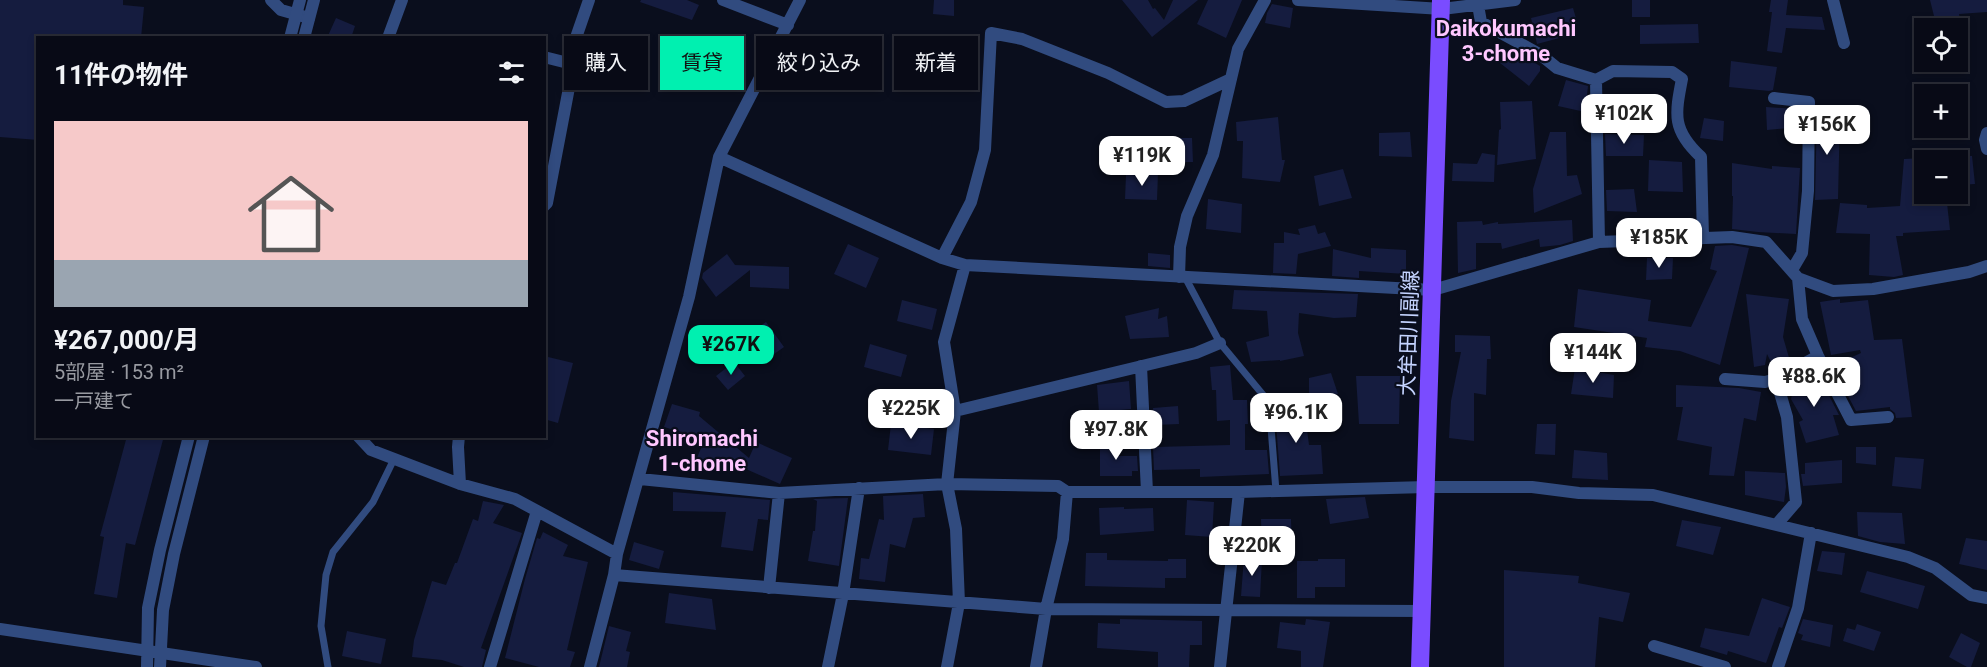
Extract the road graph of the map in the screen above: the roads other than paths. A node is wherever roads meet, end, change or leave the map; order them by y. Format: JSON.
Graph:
{"nodes":[{"id":1,"x":271,"y":0,"type":"edge"},
{"id":2,"x":300,"y":0,"type":"edge"},
{"id":3,"x":314,"y":0,"type":"edge"},
{"id":4,"x":402,"y":0,"type":"edge"},
{"id":5,"x":589,"y":0,"type":"edge"},
{"id":6,"x":723,"y":0,"type":"edge"},
{"id":7,"x":800,"y":0,"type":"edge"},
{"id":8,"x":1265,"y":0,"type":"edge"},
{"id":9,"x":1298,"y":0,"type":"edge"},
{"id":10,"x":1515,"y":0,"type":"edge"},
{"id":11,"x":1833,"y":0,"type":"edge"},
{"id":12,"x":1441,"y":5,"type":"edge"},
{"id":13,"x":1478,"y":5,"type":"junction"},
{"id":14,"x":296,"y":14,"type":"junction"},
{"id":15,"x":309,"y":18,"type":"junction"},
{"id":16,"x":788,"y":25,"type":"junction"},
{"id":17,"x":290,"y":36,"type":"edge"},
{"id":18,"x":304,"y":36,"type":"edge"},
{"id":19,"x":389,"y":36,"type":"edge"},
{"id":20,"x":577,"y":36,"type":"edge"},
{"id":21,"x":1844,"y":43,"type":"dead end"},
{"id":22,"x":546,"y":58,"type":"edge"},
{"id":23,"x":564,"y":62,"type":"edge"},
{"id":24,"x":1231,"y":79,"type":"junction"},
{"id":25,"x":1596,"y":80,"type":"junction"},
{"id":26,"x":569,"y":90,"type":"edge"},
{"id":27,"x":1774,"y":98,"type":"dead end"},
{"id":28,"x":1987,"y":133,"type":"edge"},
{"id":29,"x":1987,"y":149,"type":"edge"},
{"id":30,"x":719,"y":157,"type":"junction"},
{"id":31,"x":546,"y":203,"type":"edge"},
{"id":32,"x":1703,"y":238,"type":"junction"},
{"id":33,"x":1599,"y":242,"type":"junction"},
{"id":34,"x":942,"y":258,"type":"junction"},
{"id":35,"x":965,"y":265,"type":"junction"},
{"id":36,"x":1987,"y":266,"type":"edge"},
{"id":37,"x":1795,"y":274,"type":"junction"},
{"id":38,"x":1182,"y":277,"type":"junction"},
{"id":39,"x":1433,"y":290,"type":"junction"},
{"id":40,"x":1220,"y":343,"type":"junction"},
{"id":41,"x":1818,"y":356,"type":"junction"},
{"id":42,"x":1140,"y":366,"type":"junction"},
{"id":43,"x":1725,"y":379,"type":"dead end"},
{"id":44,"x":1776,"y":379,"type":"junction"},
{"id":45,"x":955,"y":411,"type":"junction"},
{"id":46,"x":1888,"y":417,"type":"dead end"},
{"id":47,"x":188,"y":438,"type":"edge"},
{"id":48,"x":203,"y":438,"type":"edge"},
{"id":49,"x":360,"y":438,"type":"edge"},
{"id":50,"x":459,"y":438,"type":"edge"},
{"id":51,"x":394,"y":459,"type":"junction"},
{"id":52,"x":640,"y":479,"type":"junction"},
{"id":53,"x":460,"y":484,"type":"junction"},
{"id":54,"x":947,"y":484,"type":"junction"},
{"id":55,"x":1425,"y":487,"type":"junction"},
{"id":56,"x":859,"y":488,"type":"junction"},
{"id":57,"x":1276,"y":491,"type":"junction"},
{"id":58,"x":1067,"y":492,"type":"junction"},
{"id":59,"x":1147,"y":492,"type":"junction"},
{"id":60,"x":1239,"y":492,"type":"junction"},
{"id":61,"x":779,"y":493,"type":"junction"},
{"id":62,"x":537,"y":511,"type":"junction"},
{"id":63,"x":1777,"y":524,"type":"junction"},
{"id":64,"x":1811,"y":533,"type":"junction"},
{"id":65,"x":617,"y":554,"type":"junction"},
{"id":66,"x":614,"y":575,"type":"junction"},
{"id":67,"x":769,"y":588,"type":"junction"},
{"id":68,"x":843,"y":594,"type":"junction"},
{"id":69,"x":1987,"y":598,"type":"edge"},
{"id":70,"x":959,"y":603,"type":"junction"},
{"id":71,"x":1046,"y":609,"type":"junction"},
{"id":72,"x":1227,"y":610,"type":"junction"},
{"id":73,"x":1422,"y":611,"type":"junction"},
{"id":74,"x":0,"y":629,"type":"edge"},
{"id":75,"x":1654,"y":646,"type":"dead end"},
{"id":76,"x":148,"y":651,"type":"junction"},
{"id":77,"x":161,"y":653,"type":"junction"},
{"id":78,"x":147,"y":667,"type":"edge"},
{"id":79,"x":160,"y":667,"type":"edge"},
{"id":80,"x":256,"y":667,"type":"edge"},
{"id":81,"x":328,"y":667,"type":"edge"},
{"id":82,"x":490,"y":667,"type":"edge"},
{"id":83,"x":590,"y":667,"type":"edge"},
{"id":84,"x":828,"y":667,"type":"edge"},
{"id":85,"x":947,"y":667,"type":"edge"},
{"id":86,"x":1036,"y":667,"type":"edge"},
{"id":87,"x":1220,"y":667,"type":"edge"},
{"id":88,"x":1420,"y":667,"type":"edge"},
{"id":89,"x":1725,"y":667,"type":"edge"},
{"id":90,"x":1778,"y":667,"type":"edge"}],
"edges":[{"from":1,"to":14,"type":"street"},
{"from":2,"to":14,"type":"street"},
{"from":3,"to":15,"type":"street"},
{"from":4,"to":19,"type":"street"},
{"from":5,"to":20,"type":"street"},
{"from":6,"to":16,"type":"street"},
{"from":7,"to":16,"type":"street"},
{"from":8,"to":24,"type":"street"},
{"from":9,"to":12,"type":"street"},
{"from":10,"to":13,"type":"street"},
{"from":11,"to":21,"type":"street"},
{"from":12,"to":13,"type":"street"},
{"from":12,"to":39,"type":"main road","name":"大牟田川副線"},
{"from":13,"to":25,"type":"street"},
{"from":14,"to":15,"type":"street"},
{"from":14,"to":17,"type":"street"},
{"from":15,"to":18,"type":"street"},
{"from":16,"to":30,"type":"street"},
{"from":22,"to":23,"type":"street"},
{"from":24,"to":34,"type":"street"},
{"from":24,"to":38,"type":"street"},
{"from":25,"to":32,"type":"street"},
{"from":25,"to":33,"type":"street"},
{"from":26,"to":31,"type":"street"},
{"from":27,"to":37,"type":"street"},
{"from":28,"to":29,"type":"street"},
{"from":30,"to":34,"type":"street"},
{"from":30,"to":52,"type":"street"},
{"from":32,"to":33,"type":"street"},
{"from":32,"to":37,"type":"street"},
{"from":33,"to":39,"type":"street"},
{"from":34,"to":35,"type":"street"},
{"from":35,"to":38,"type":"street"},
{"from":35,"to":45,"type":"street"},
{"from":36,"to":37,"type":"street"},
{"from":37,"to":41,"type":"street"},
{"from":38,"to":39,"type":"street"},
{"from":38,"to":40,"type":"lane"},
{"from":39,"to":55,"type":"main road","name":"大牟田川副線"},
{"from":40,"to":42,"type":"street"},
{"from":40,"to":57,"type":"lane"},
{"from":41,"to":44,"type":"street"},
{"from":41,"to":46,"type":"street"},
{"from":42,"to":45,"type":"street"},
{"from":42,"to":59,"type":"street"},
{"from":43,"to":44,"type":"street"},
{"from":44,"to":63,"type":"street"},
{"from":45,"to":54,"type":"street"},
{"from":47,"to":76,"type":"street"},
{"from":48,"to":77,"type":"street"},
{"from":49,"to":51,"type":"street"},
{"from":50,"to":53,"type":"street"},
{"from":51,"to":53,"type":"street"},
{"from":51,"to":81,"type":"lane"},
{"from":52,"to":61,"type":"street"},
{"from":52,"to":65,"type":"street"},
{"from":53,"to":62,"type":"street"},
{"from":54,"to":56,"type":"street"},
{"from":54,"to":58,"type":"street"},
{"from":54,"to":70,"type":"street"},
{"from":55,"to":57,"type":"street"},
{"from":55,"to":63,"type":"street"},
{"from":55,"to":73,"type":"main road","name":"大牟田川副線"},
{"from":56,"to":61,"type":"street"},
{"from":56,"to":68,"type":"street"},
{"from":57,"to":60,"type":"street"},
{"from":58,"to":59,"type":"street"},
{"from":58,"to":71,"type":"street"},
{"from":59,"to":60,"type":"street"},
{"from":60,"to":72,"type":"street"},
{"from":61,"to":67,"type":"street"},
{"from":62,"to":65,"type":"street"},
{"from":62,"to":82,"type":"street"},
{"from":63,"to":64,"type":"street"},
{"from":64,"to":69,"type":"street"},
{"from":64,"to":90,"type":"street"},
{"from":65,"to":66,"type":"street"},
{"from":66,"to":67,"type":"street"},
{"from":66,"to":83,"type":"street"},
{"from":67,"to":68,"type":"street"},
{"from":68,"to":70,"type":"street"},
{"from":68,"to":84,"type":"street"},
{"from":70,"to":71,"type":"street"},
{"from":70,"to":85,"type":"street"},
{"from":71,"to":72,"type":"street"},
{"from":71,"to":86,"type":"street"},
{"from":72,"to":73,"type":"street"},
{"from":72,"to":87,"type":"street"},
{"from":73,"to":88,"type":"main road","name":"大牟田川副線"},
{"from":74,"to":76,"type":"street"},
{"from":75,"to":89,"type":"street"},
{"from":76,"to":77,"type":"street"},
{"from":76,"to":78,"type":"street"},
{"from":77,"to":79,"type":"street"},
{"from":77,"to":80,"type":"street"}]}
